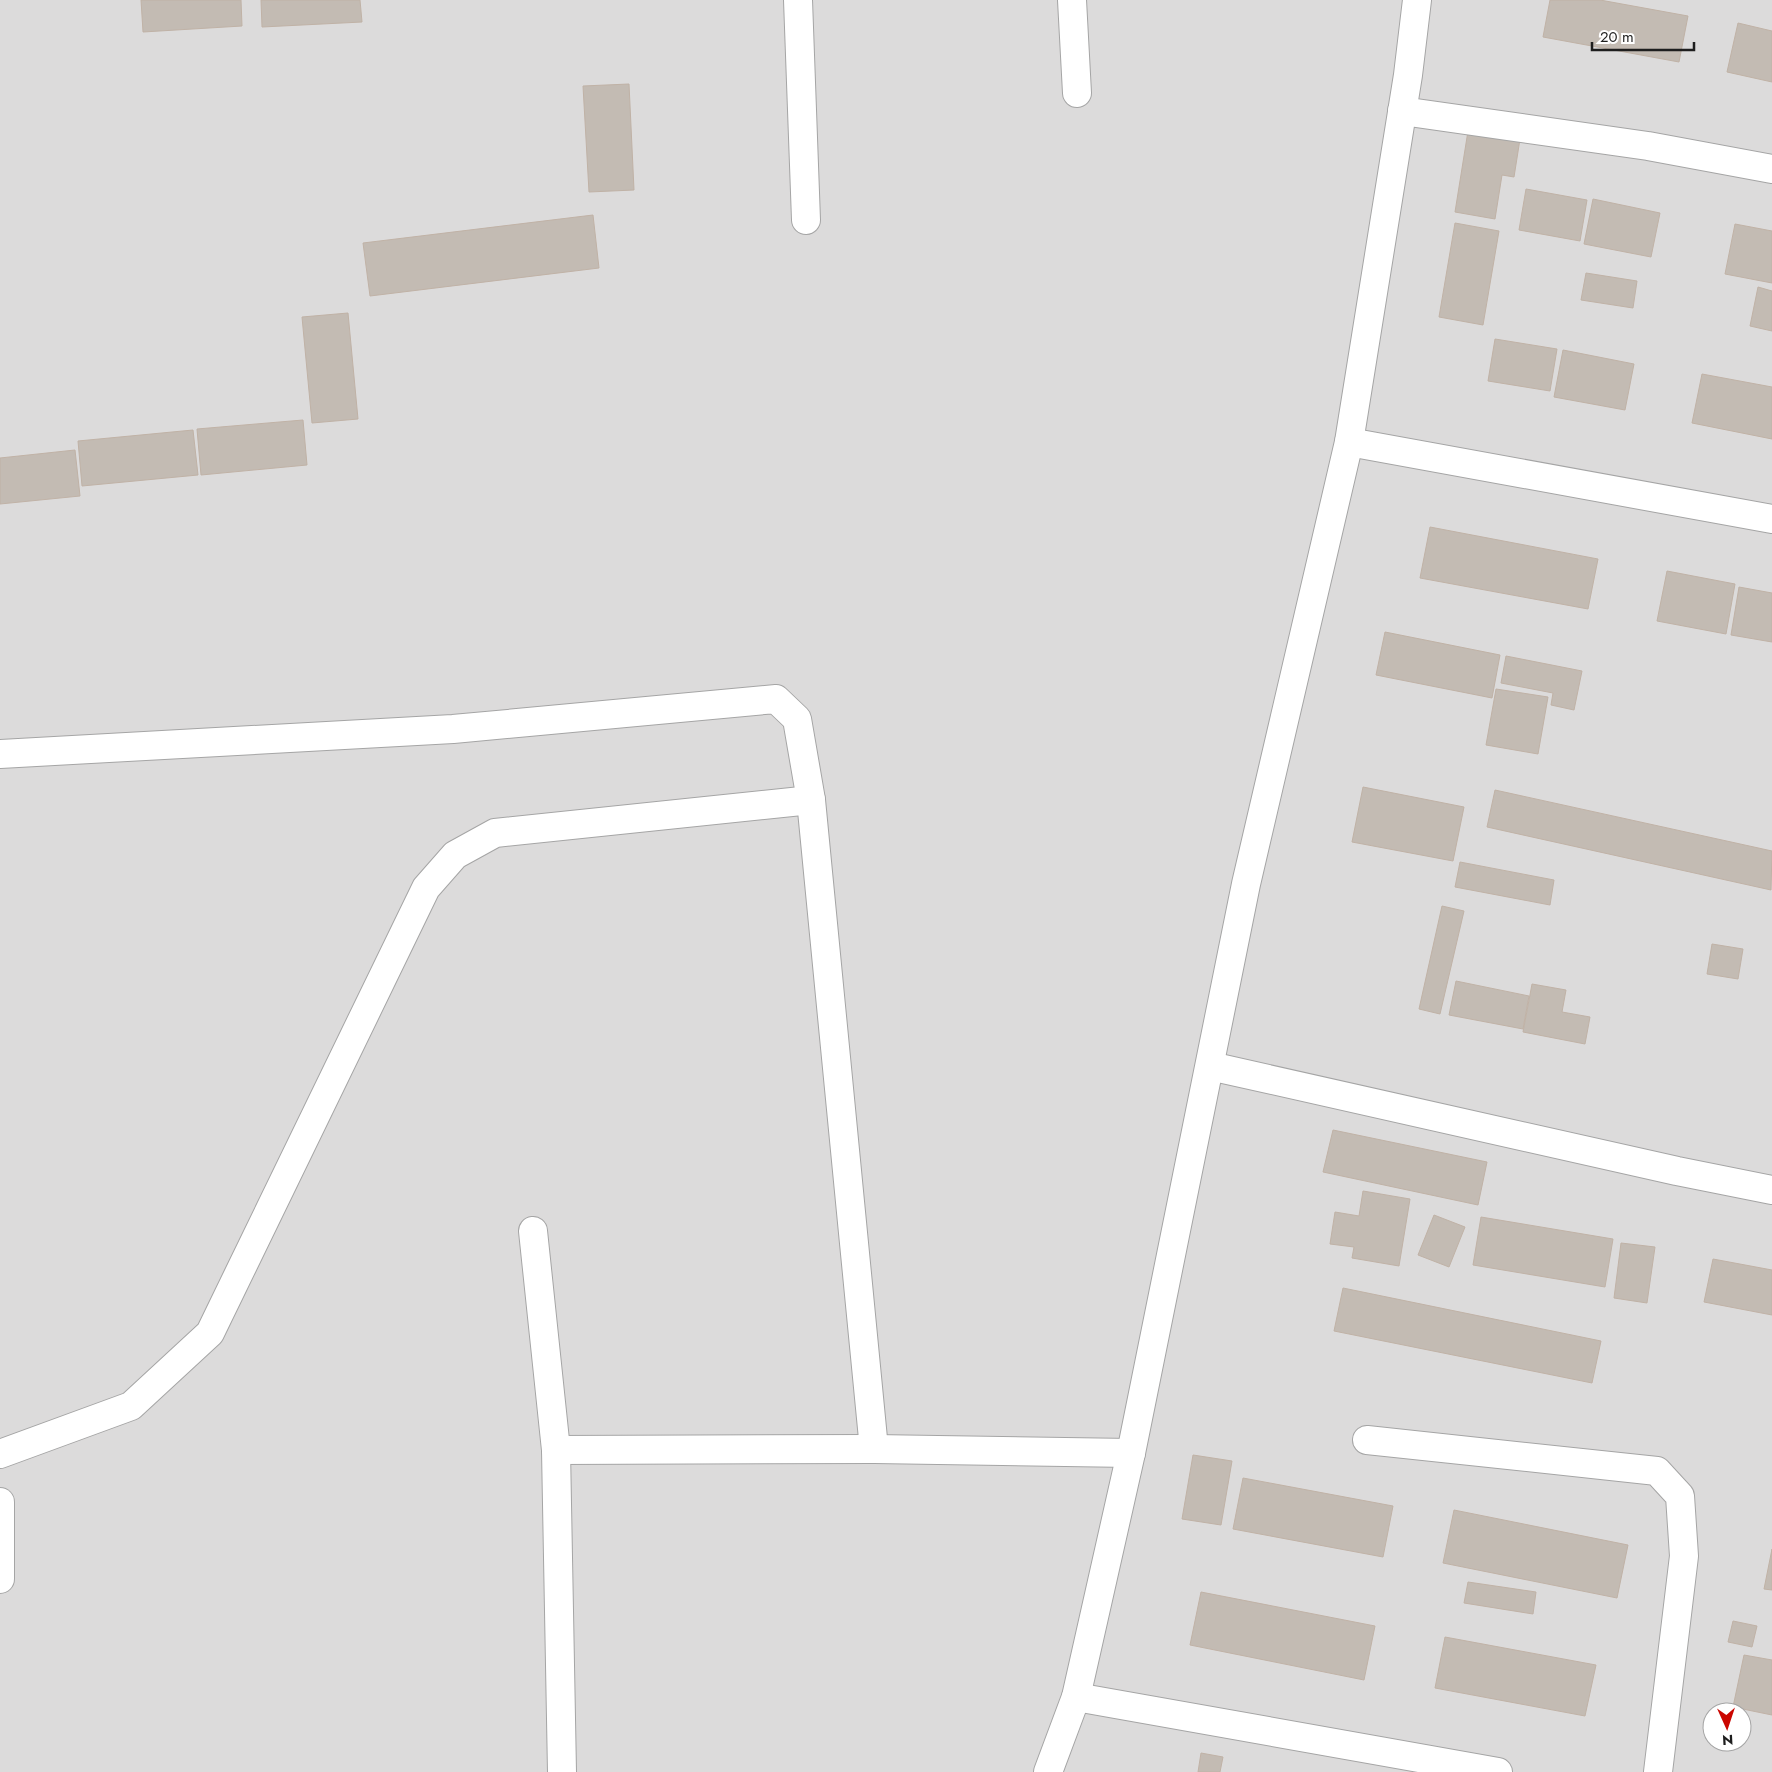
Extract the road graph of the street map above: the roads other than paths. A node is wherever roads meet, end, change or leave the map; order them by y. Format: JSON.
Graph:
{"nodes":[{"id":1,"x":798,"y":0,"type":"edge"},
{"id":2,"x":1072,"y":0,"type":"edge"},
{"id":3,"x":1417,"y":0,"type":"edge"},
{"id":4,"x":1077,"y":93,"type":"dead end"},
{"id":5,"x":1402,"y":111,"type":"junction"},
{"id":6,"x":1772,"y":169,"type":"edge"},
{"id":7,"x":806,"y":220,"type":"dead end"},
{"id":8,"x":1350,"y":442,"type":"junction"},
{"id":9,"x":1772,"y":519,"type":"edge"},
{"id":10,"x":0,"y":754,"type":"edge"},
{"id":11,"x":811,"y":800,"type":"junction"},
{"id":12,"x":1210,"y":1066,"type":"junction"},
{"id":13,"x":1772,"y":1190,"type":"edge"},
{"id":14,"x":533,"y":1232,"type":"dead end"},
{"id":15,"x":1367,"y":1440,"type":"dead end"},
{"id":16,"x":874,"y":1449,"type":"junction"},
{"id":17,"x":556,"y":1450,"type":"junction"},
{"id":18,"x":1131,"y":1453,"type":"junction"},
{"id":19,"x":0,"y":1454,"type":"edge"},
{"id":20,"x":0,"y":1502,"type":"edge"},
{"id":21,"x":0,"y":1579,"type":"edge"},
{"id":22,"x":1076,"y":1697,"type":"junction"},
{"id":23,"x":562,"y":1772,"type":"edge"},
{"id":24,"x":1048,"y":1772,"type":"edge"},
{"id":25,"x":1498,"y":1772,"type":"edge"},
{"id":26,"x":1658,"y":1772,"type":"edge"}],
"edges":[{"from":1,"to":7,"type":"street"},
{"from":2,"to":4,"type":"street"},
{"from":3,"to":5,"type":"street"},
{"from":5,"to":6,"type":"street"},
{"from":5,"to":8,"type":"street"},
{"from":8,"to":9,"type":"street"},
{"from":8,"to":12,"type":"street"},
{"from":10,"to":11,"type":"street"},
{"from":11,"to":16,"type":"street"},
{"from":11,"to":19,"type":"street"},
{"from":12,"to":13,"type":"street"},
{"from":12,"to":18,"type":"street"},
{"from":14,"to":17,"type":"street"},
{"from":15,"to":26,"type":"street"},
{"from":16,"to":17,"type":"street"},
{"from":16,"to":18,"type":"street"},
{"from":17,"to":23,"type":"street"},
{"from":18,"to":22,"type":"street"},
{"from":20,"to":21,"type":"street"},
{"from":22,"to":24,"type":"street"},
{"from":22,"to":25,"type":"street"}]}
